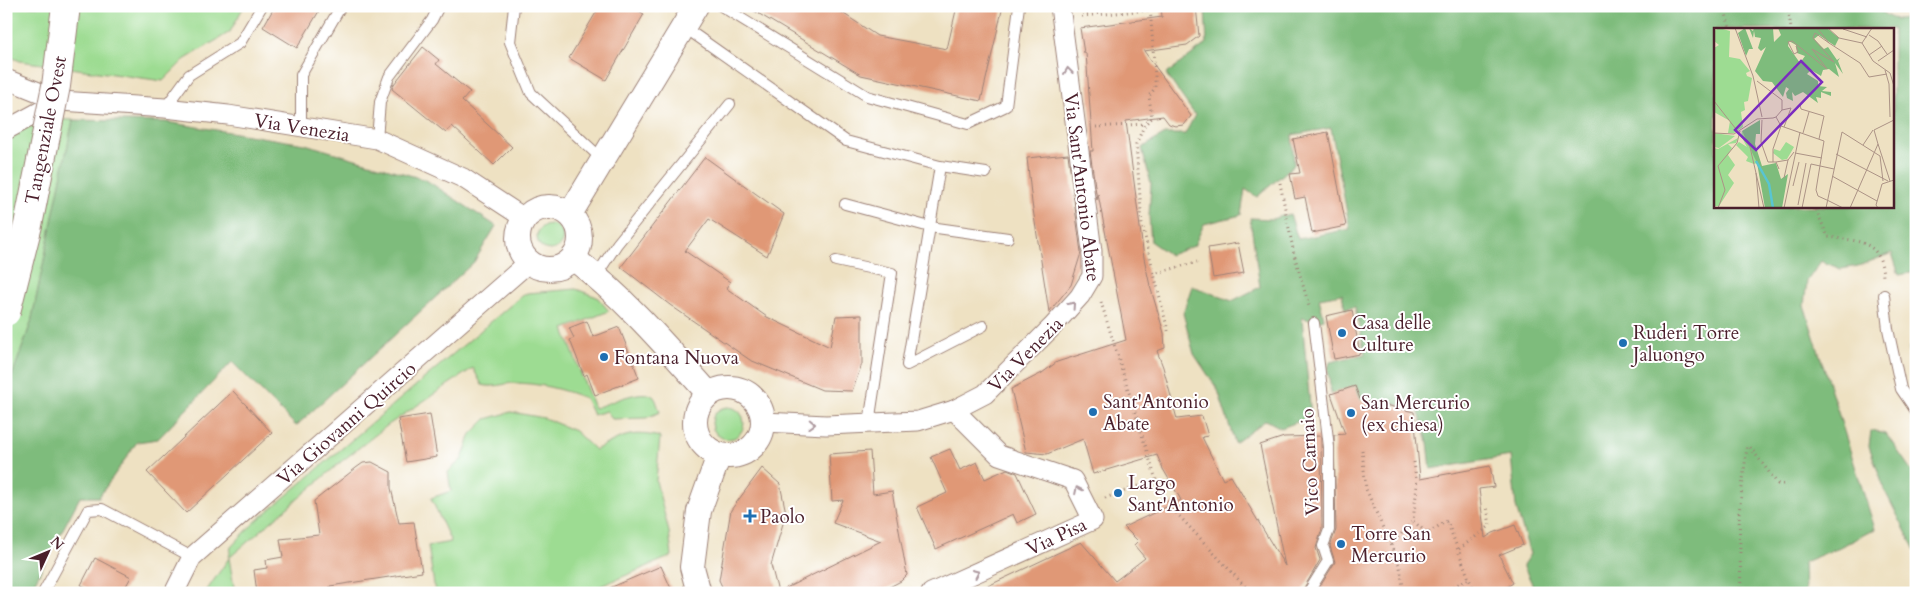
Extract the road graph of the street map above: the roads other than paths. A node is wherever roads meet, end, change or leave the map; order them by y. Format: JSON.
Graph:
{"nodes":[{"id":1,"x":66,"y":6,"type":"edge"},
{"id":2,"x":262,"y":6,"type":"edge"},
{"id":3,"x":341,"y":6,"type":"edge"},
{"id":4,"x":439,"y":6,"type":"edge"},
{"id":5,"x":514,"y":6,"type":"edge"},
{"id":6,"x":696,"y":6,"type":"edge"},
{"id":7,"x":721,"y":6,"type":"edge"},
{"id":8,"x":1019,"y":6,"type":"edge"},
{"id":9,"x":1061,"y":12,"type":"edge"},
{"id":10,"x":684,"y":27,"type":"junction"},
{"id":11,"x":6,"y":79,"type":"edge"},
{"id":12,"x":60,"y":101,"type":"junction"},
{"id":13,"x":730,"y":104,"type":"dead end"},
{"id":14,"x":165,"y":108,"type":"junction"},
{"id":15,"x":301,"y":128,"type":"junction"},
{"id":16,"x":6,"y":130,"type":"edge"},
{"id":17,"x":378,"y":139,"type":"junction"},
{"id":18,"x":603,"y":160,"type":"junction"},
{"id":19,"x":940,"y":166,"type":"junction"},
{"id":20,"x":986,"y":174,"type":"dead end"},
{"id":21,"x":845,"y":204,"type":"dead end"},
{"id":22,"x":570,"y":214,"type":"junction"},
{"id":23,"x":524,"y":218,"type":"junction"},
{"id":24,"x":930,"y":227,"type":"junction"},
{"id":25,"x":1008,"y":238,"type":"dead end"},
{"id":26,"x":573,"y":258,"type":"junction"},
{"id":27,"x":836,"y":260,"type":"dead end"},
{"id":28,"x":529,"y":262,"type":"junction"},
{"id":29,"x":596,"y":276,"type":"junction"},
{"id":30,"x":1092,"y":276,"type":"joint"},
{"id":31,"x":1884,"y":295,"type":"road end"},
{"id":32,"x":6,"y":312,"type":"edge"},
{"id":33,"x":1314,"y":322,"type":"road end"},
{"id":34,"x":983,"y":326,"type":"dead end"},
{"id":35,"x":709,"y":394,"type":"junction"},
{"id":36,"x":954,"y":410,"type":"junction"},
{"id":37,"x":1916,"y":411,"type":"edge"},
{"id":38,"x":764,"y":422,"type":"junction"},
{"id":39,"x":869,"y":423,"type":"junction"},
{"id":40,"x":719,"y":455,"type":"junction"},
{"id":41,"x":192,"y":557,"type":"junction"},
{"id":42,"x":43,"y":593,"type":"edge"},
{"id":43,"x":174,"y":593,"type":"edge"},
{"id":44,"x":699,"y":593,"type":"edge"},
{"id":45,"x":931,"y":593,"type":"edge"},
{"id":46,"x":1308,"y":593,"type":"edge"}],
"edges":[{"from":1,"to":32,"type":"main road","name":"Tangenziale Ovest","bridge":true},
{"from":2,"to":14,"type":"lane"},
{"from":3,"to":15,"type":"lane"},
{"from":4,"to":17,"type":"lane"},
{"from":5,"to":18,"type":"lane"},
{"from":6,"to":10,"type":"street"},
{"from":7,"to":8,"type":"lane"},
{"from":30,"to":9,"type":"street","name":"Via Sant'Antonio Abate","one_way":true},
{"from":10,"to":18,"type":"street"},
{"from":10,"to":19,"type":"lane"},
{"from":11,"to":12,"type":"street"},
{"from":12,"to":14,"type":"street","name":"Via Venezia"},
{"from":12,"to":16,"type":"street"},
{"from":13,"to":29,"type":"lane"},
{"from":14,"to":15,"type":"street","name":"Via Venezia"},
{"from":15,"to":17,"type":"street","name":"Via Venezia"},
{"from":17,"to":23,"type":"street","name":"Via Venezia"},
{"from":18,"to":22,"type":"street"},
{"from":19,"to":20,"type":"lane"},
{"from":19,"to":24,"type":"lane"},
{"from":21,"to":24,"type":"lane"},
{"from":22,"to":23,"type":"street"},
{"from":22,"to":26,"type":"street"},
{"from":23,"to":28,"type":"street"},
{"from":24,"to":25,"type":"lane"},
{"from":24,"to":34,"type":"lane"},
{"from":26,"to":28,"type":"street"},
{"from":26,"to":29,"type":"street"},
{"from":27,"to":39,"type":"lane"},
{"from":28,"to":41,"type":"street","name":"Via Giovanni Quircio"},
{"from":29,"to":35,"type":"street"},
{"from":36,"to":30,"type":"street","name":"Via Venezia","one_way":true},
{"from":31,"to":37,"type":"lane"},
{"from":33,"to":46,"type":"lane","name":"Vico Carnaio"},
{"from":35,"to":38,"type":"street"},
{"from":35,"to":40,"type":"street"},
{"from":36,"to":39,"type":"street","name":"Via Venezia"},
{"from":45,"to":36,"type":"street","name":"Via Pisa","one_way":true},
{"from":38,"to":39,"type":"street","name":"Via Venezia","one_way":true},
{"from":38,"to":40,"type":"street"},
{"from":40,"to":44,"type":"street"},
{"from":41,"to":42,"type":"lane"},
{"from":41,"to":43,"type":"street","name":"Via Giovanni Quircio"}]}
